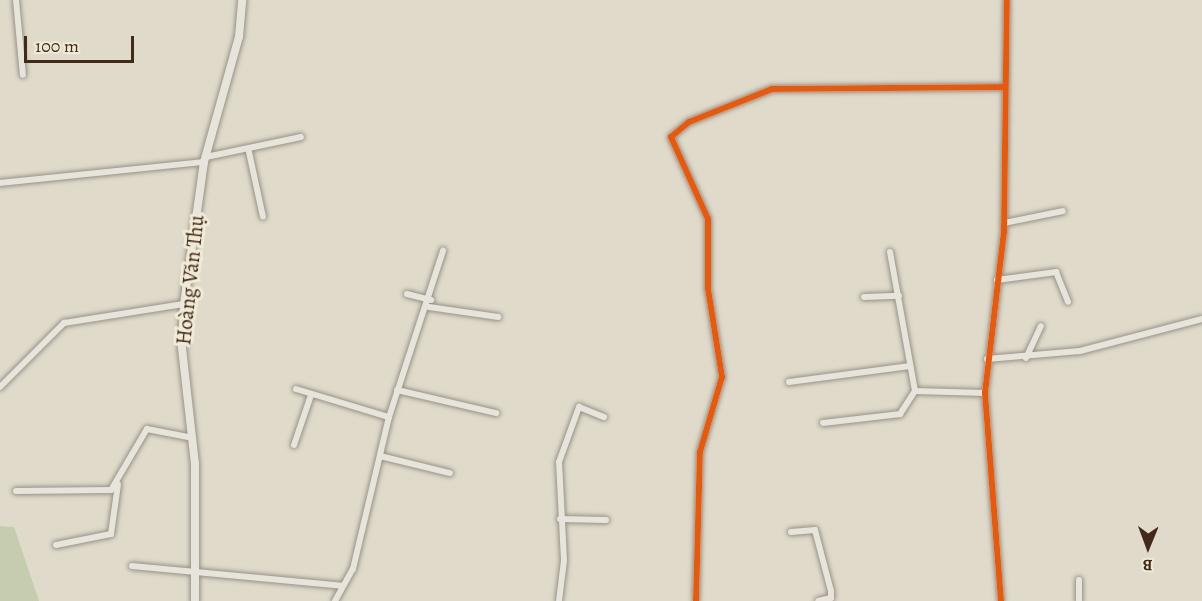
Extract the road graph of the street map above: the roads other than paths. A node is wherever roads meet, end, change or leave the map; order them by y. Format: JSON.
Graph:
{"nodes":[{"id":1,"x":16,"y":0,"type":"edge"},
{"id":2,"x":242,"y":0,"type":"edge"},
{"id":3,"x":1006,"y":0,"type":"edge"},
{"id":4,"x":23,"y":75,"type":"dead end"},
{"id":5,"x":1005,"y":87,"type":"junction"},
{"id":6,"x":301,"y":137,"type":"dead end"},
{"id":7,"x":249,"y":152,"type":"junction"},
{"id":8,"x":205,"y":159,"type":"junction"},
{"id":9,"x":0,"y":183,"type":"edge"},
{"id":10,"x":1063,"y":211,"type":"dead end"},
{"id":11,"x":263,"y":217,"type":"dead end"},
{"id":12,"x":1004,"y":223,"type":"junction"},
{"id":13,"x":443,"y":251,"type":"dead end"},
{"id":14,"x":890,"y":252,"type":"dead end"},
{"id":15,"x":997,"y":280,"type":"junction"},
{"id":16,"x":406,"y":294,"type":"dead end"},
{"id":17,"x":899,"y":296,"type":"junction"},
{"id":18,"x":864,"y":297,"type":"dead end"},
{"id":19,"x":1068,"y":302,"type":"dead end"},
{"id":20,"x":430,"y":303,"type":"junction"},
{"id":21,"x":184,"y":304,"type":"junction"},
{"id":22,"x":498,"y":317,"type":"dead end"},
{"id":23,"x":1202,"y":320,"type":"edge"},
{"id":24,"x":1041,"y":326,"type":"dead end"},
{"id":25,"x":1026,"y":357,"type":"junction"},
{"id":26,"x":987,"y":359,"type":"junction"},
{"id":27,"x":910,"y":366,"type":"junction"},
{"id":28,"x":789,"y":382,"type":"dead end"},
{"id":29,"x":0,"y":387,"type":"edge"},
{"id":30,"x":296,"y":389,"type":"dead end"},
{"id":31,"x":397,"y":390,"type":"junction"},
{"id":32,"x":915,"y":391,"type":"junction"},
{"id":33,"x":985,"y":393,"type":"junction"},
{"id":34,"x":311,"y":394,"type":"junction"},
{"id":35,"x":496,"y":413,"type":"dead end"},
{"id":36,"x":389,"y":417,"type":"junction"},
{"id":37,"x":604,"y":417,"type":"dead end"},
{"id":38,"x":823,"y":423,"type":"dead end"},
{"id":39,"x":193,"y":438,"type":"junction"},
{"id":40,"x":294,"y":445,"type":"dead end"},
{"id":41,"x":380,"y":456,"type":"junction"},
{"id":42,"x":450,"y":472,"type":"dead end"},
{"id":43,"x":118,"y":483,"type":"junction"},
{"id":44,"x":15,"y":491,"type":"dead end"},
{"id":45,"x":560,"y":519,"type":"junction"},
{"id":46,"x":606,"y":520,"type":"dead end"},
{"id":47,"x":791,"y":531,"type":"dead end"},
{"id":48,"x":56,"y":545,"type":"dead end"},
{"id":49,"x":132,"y":566,"type":"dead end"},
{"id":50,"x":194,"y":569,"type":"junction"},
{"id":51,"x":1079,"y":579,"type":"dead end"},
{"id":52,"x":342,"y":586,"type":"junction"},
{"id":53,"x":195,"y":601,"type":"edge"},
{"id":54,"x":335,"y":601,"type":"edge"},
{"id":55,"x":559,"y":601,"type":"edge"},
{"id":56,"x":696,"y":601,"type":"edge"},
{"id":57,"x":818,"y":601,"type":"edge"},
{"id":58,"x":1001,"y":601,"type":"edge"},
{"id":59,"x":1079,"y":601,"type":"edge"}],
"edges":[{"from":1,"to":4,"type":"street"},
{"from":2,"to":8,"type":"main road","name":"Hoàng Văn Thụ"},
{"from":3,"to":5,"type":"street"},
{"from":5,"to":12,"type":"street"},
{"from":5,"to":56,"type":"street"},
{"from":6,"to":7,"type":"street"},
{"from":7,"to":8,"type":"street"},
{"from":7,"to":11,"type":"street"},
{"from":8,"to":9,"type":"street"},
{"from":8,"to":21,"type":"main road","name":"Hoàng Văn Thụ"},
{"from":10,"to":12,"type":"street"},
{"from":12,"to":15,"type":"street"},
{"from":13,"to":20,"type":"street"},
{"from":14,"to":17,"type":"street"},
{"from":15,"to":19,"type":"street"},
{"from":15,"to":26,"type":"street"},
{"from":16,"to":20,"type":"street"},
{"from":17,"to":18,"type":"street"},
{"from":17,"to":27,"type":"street"},
{"from":20,"to":22,"type":"street"},
{"from":20,"to":31,"type":"street"},
{"from":21,"to":29,"type":"street"},
{"from":21,"to":39,"type":"main road","name":"Hoàng Văn Thụ"},
{"from":23,"to":25,"type":"street"},
{"from":24,"to":25,"type":"street"},
{"from":25,"to":26,"type":"street"},
{"from":26,"to":33,"type":"street"},
{"from":27,"to":28,"type":"street"},
{"from":27,"to":32,"type":"street"},
{"from":30,"to":34,"type":"street"},
{"from":31,"to":35,"type":"street"},
{"from":31,"to":36,"type":"street"},
{"from":32,"to":33,"type":"street"},
{"from":32,"to":38,"type":"street"},
{"from":33,"to":58,"type":"street"},
{"from":34,"to":36,"type":"street"},
{"from":34,"to":40,"type":"street"},
{"from":36,"to":41,"type":"street"},
{"from":37,"to":45,"type":"street"},
{"from":39,"to":43,"type":"street"},
{"from":39,"to":50,"type":"main road","name":"Hoàng Văn Thụ"},
{"from":41,"to":42,"type":"street"},
{"from":41,"to":52,"type":"street"},
{"from":43,"to":44,"type":"street"},
{"from":43,"to":48,"type":"street"},
{"from":45,"to":46,"type":"street"},
{"from":45,"to":55,"type":"street"},
{"from":47,"to":57,"type":"street"},
{"from":49,"to":50,"type":"street"},
{"from":50,"to":52,"type":"street"},
{"from":50,"to":53,"type":"main road","name":"Hoàng Văn Thụ"},
{"from":51,"to":59,"type":"street"},
{"from":52,"to":54,"type":"street"}]}
